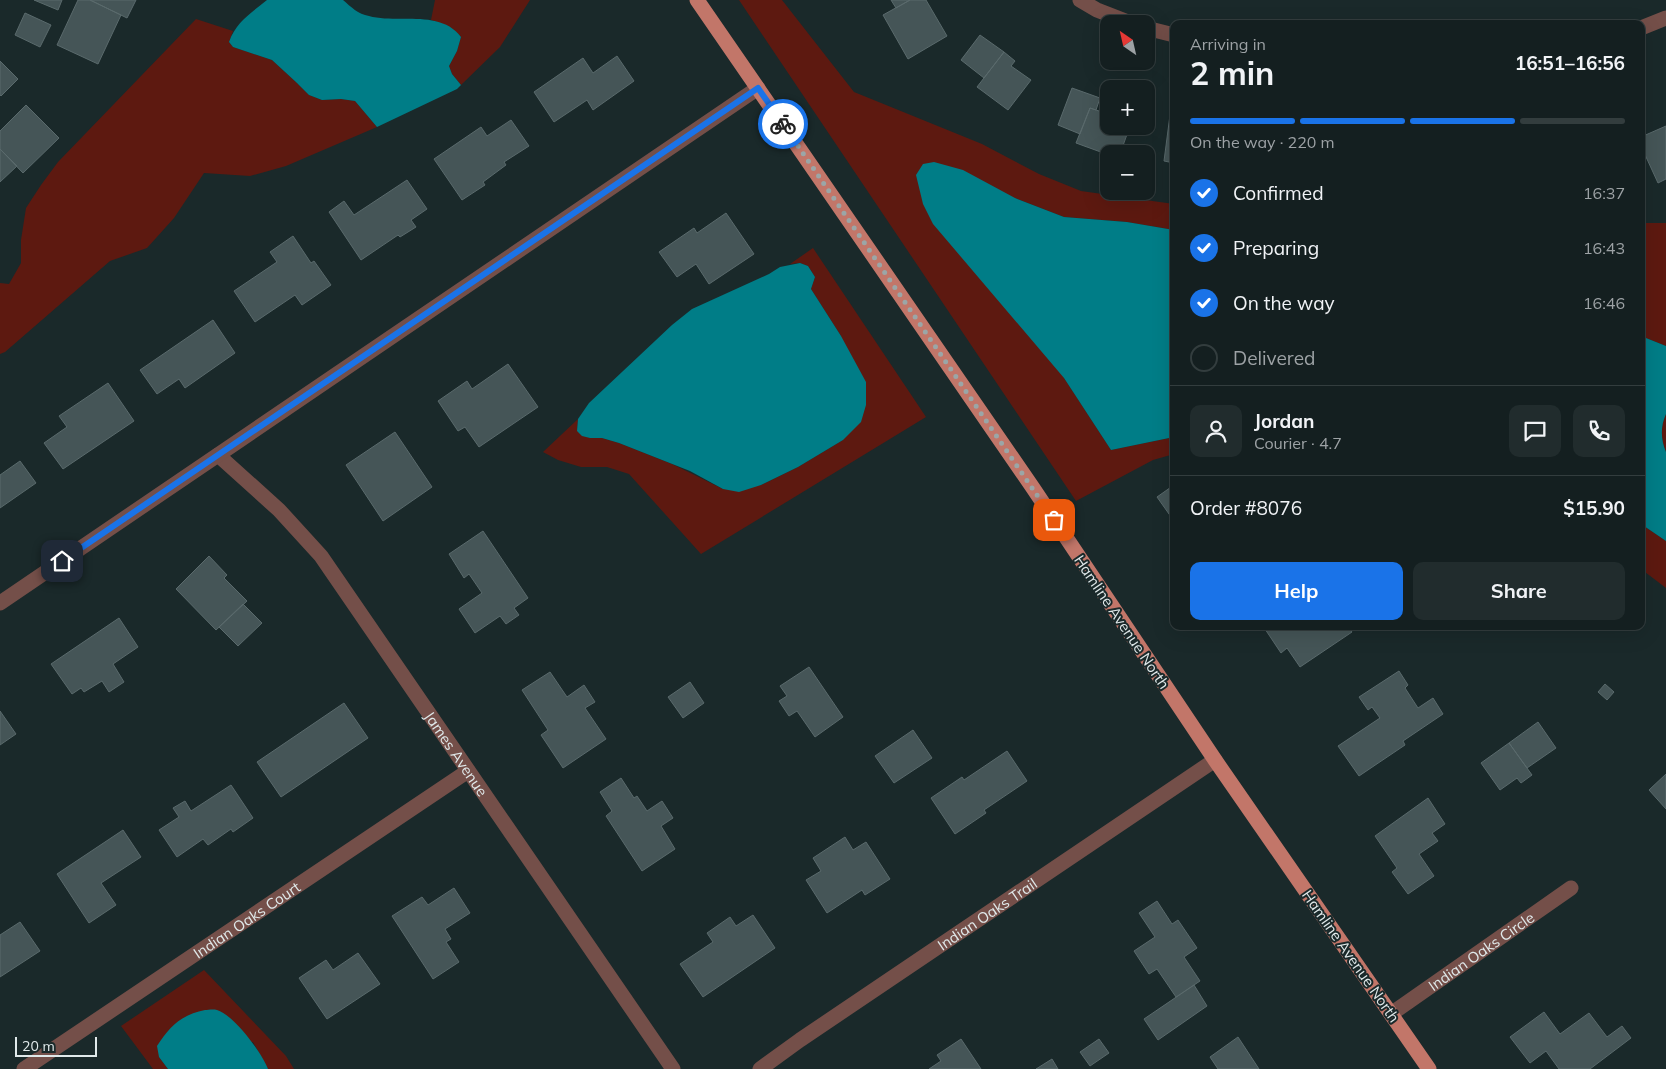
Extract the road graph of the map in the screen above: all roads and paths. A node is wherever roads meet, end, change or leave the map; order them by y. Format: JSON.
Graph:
{"nodes":[{"id":1,"x":697,"y":0,"type":"edge"},
{"id":2,"x":1080,"y":0,"type":"edge"},
{"id":3,"x":1109,"y":15,"type":"edge"},
{"id":4,"x":1666,"y":18,"type":"edge"},
{"id":5,"x":1645,"y":26,"type":"edge"},
{"id":6,"x":1155,"y":30,"type":"edge"},
{"id":7,"x":1170,"y":34,"type":"edge"},
{"id":8,"x":758,"y":88,"type":"junction"},
{"id":9,"x":218,"y":455,"type":"junction"},
{"id":10,"x":0,"y":603,"type":"edge"},
{"id":11,"x":1215,"y":760,"type":"junction"},
{"id":12,"x":468,"y":771,"type":"junction"},
{"id":13,"x":1571,"y":888,"type":"dead end"},
{"id":14,"x":1391,"y":1014,"type":"junction"},
{"id":15,"x":24,"y":1069,"type":"edge"},
{"id":16,"x":673,"y":1069,"type":"edge"},
{"id":17,"x":760,"y":1069,"type":"edge"},
{"id":18,"x":1429,"y":1069,"type":"edge"}],
"edges":[{"from":1,"to":8,"type":"main road","name":"Hamline Avenue North"},
{"from":2,"to":3,"type":"street"},
{"from":4,"to":5,"type":"street"},
{"from":6,"to":7,"type":"street"},
{"from":8,"to":9,"type":"street"},
{"from":8,"to":11,"type":"main road","name":"Hamline Avenue North"},
{"from":9,"to":10,"type":"street"},
{"from":9,"to":12,"type":"street","name":"James Avenue"},
{"from":11,"to":14,"type":"main road","name":"Hamline Avenue North"},
{"from":11,"to":17,"type":"street","name":"Indian Oaks Trail"},
{"from":12,"to":15,"type":"street","name":"Indian Oaks Court"},
{"from":12,"to":16,"type":"street","name":"James Avenue"},
{"from":13,"to":14,"type":"street","name":"Indian Oaks Circle"},
{"from":14,"to":18,"type":"main road","name":"Hamline Avenue North"}]}
